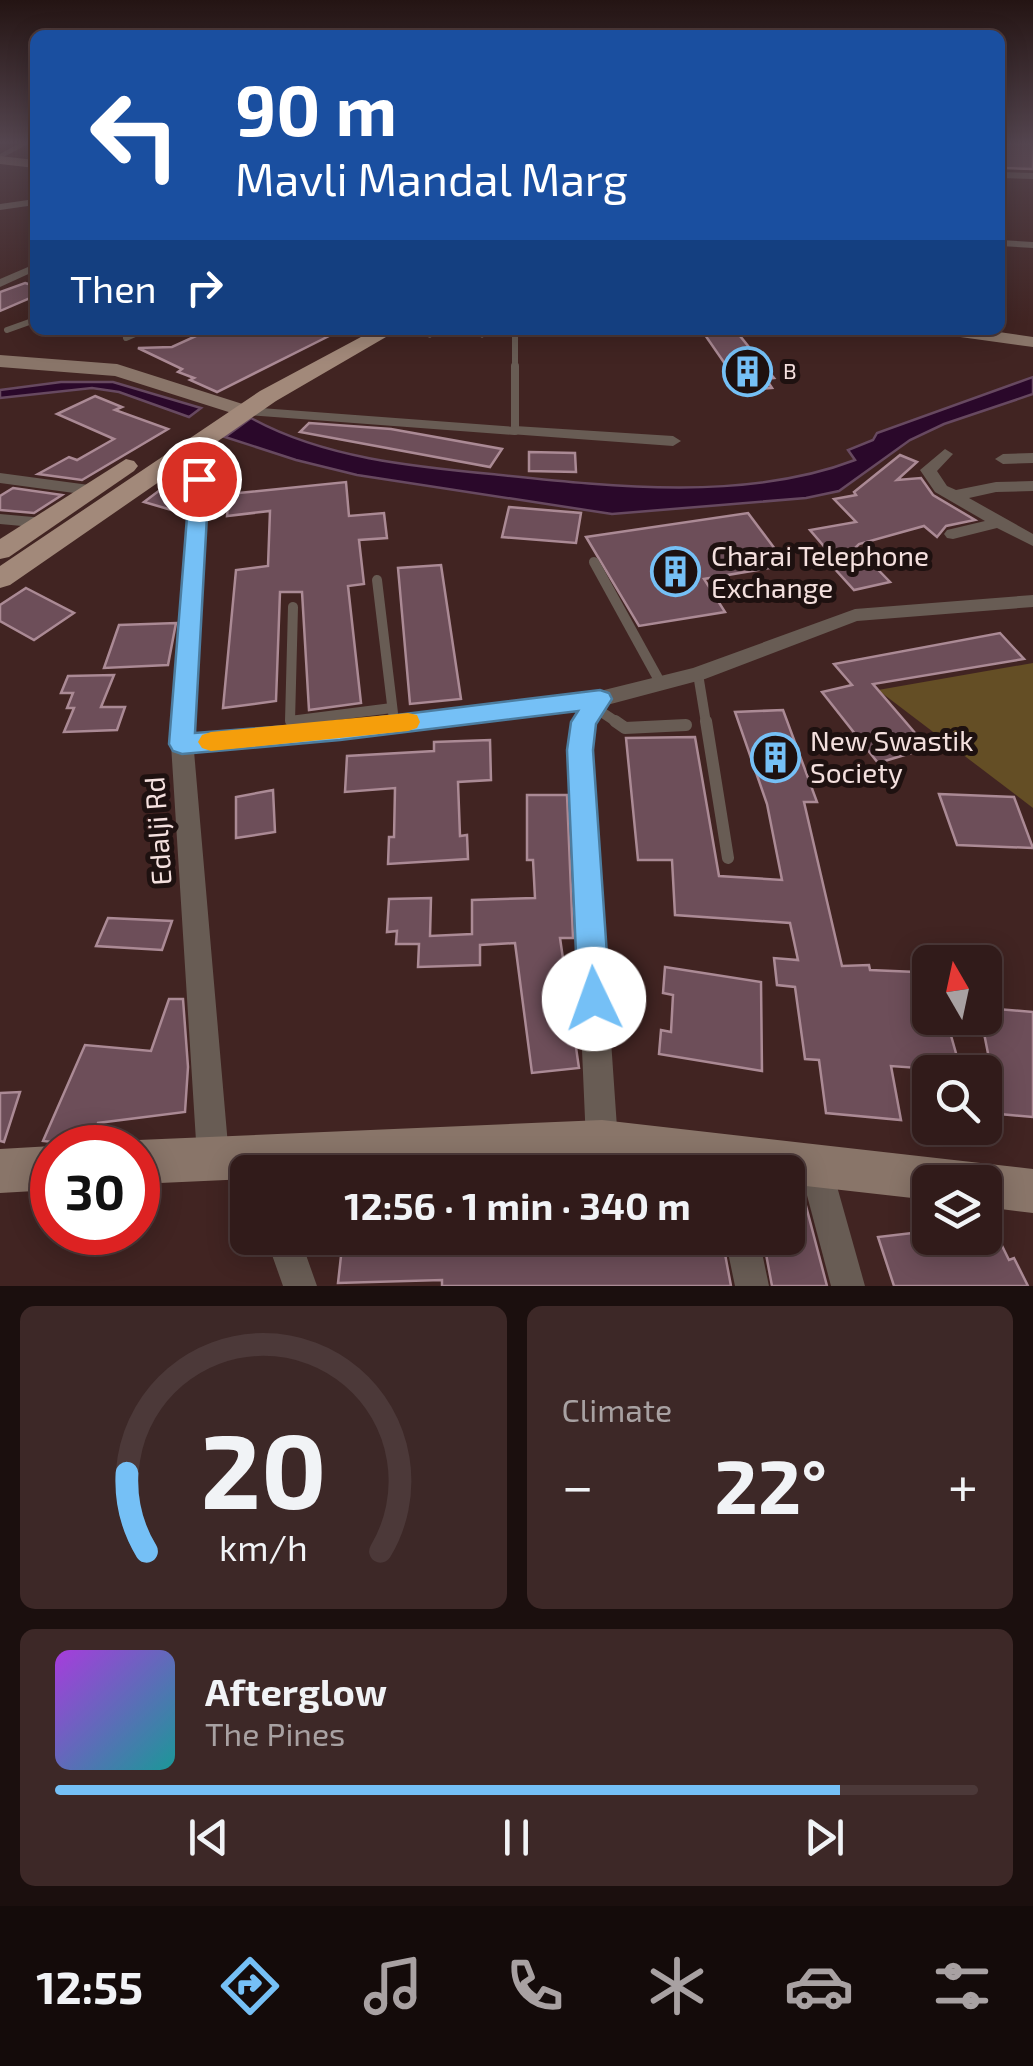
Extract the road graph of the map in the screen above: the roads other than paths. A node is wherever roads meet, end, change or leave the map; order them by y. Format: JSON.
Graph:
{"nodes":[{"id":1,"x":1005,"y":243,"type":"edge"},
{"id":2,"x":1033,"y":244,"type":"edge"},
{"id":3,"x":30,"y":273,"type":"edge"},
{"id":4,"x":0,"y":283,"type":"edge"},
{"id":5,"x":30,"y":322,"type":"edge"},
{"id":6,"x":7,"y":330,"type":"dead end"},
{"id":7,"x":133,"y":335,"type":"edge"},
{"id":8,"x":353,"y":335,"type":"edge"},
{"id":9,"x":379,"y":335,"type":"edge"},
{"id":10,"x":515,"y":335,"type":"edge"},
{"id":11,"x":982,"y":335,"type":"edge"},
{"id":12,"x":126,"y":338,"type":"dead end"},
{"id":13,"x":1033,"y":342,"type":"edge"},
{"id":14,"x":0,"y":362,"type":"edge"},
{"id":15,"x":223,"y":403,"type":"junction"},
{"id":16,"x":246,"y":411,"type":"junction"},
{"id":17,"x":515,"y":431,"type":"junction"},
{"id":18,"x":672,"y":441,"type":"dead end"},
{"id":19,"x":202,"y":442,"type":"junction"},
{"id":20,"x":945,"y":454,"type":"dead end"},
{"id":21,"x":1033,"y":458,"type":"edge"},
{"id":22,"x":1003,"y":459,"type":"dead end"},
{"id":23,"x":0,"y":478,"type":"edge"},
{"id":24,"x":1033,"y":486,"type":"edge"},
{"id":25,"x":952,"y":496,"type":"junction"},
{"id":26,"x":93,"y":500,"type":"junction"},
{"id":27,"x":0,"y":518,"type":"edge"},
{"id":28,"x":996,"y":522,"type":"junction"},
{"id":29,"x":44,"y":523,"type":"junction"},
{"id":30,"x":953,"y":534,"type":"dead end"},
{"id":31,"x":1033,"y":541,"type":"edge"},
{"id":32,"x":0,"y":550,"type":"edge"},
{"id":33,"x":594,"y":562,"type":"dead end"},
{"id":34,"x":0,"y":566,"type":"edge"},
{"id":35,"x":0,"y":580,"type":"edge"},
{"id":36,"x":377,"y":580,"type":"dead end"},
{"id":37,"x":1033,"y":601,"type":"edge"},
{"id":38,"x":293,"y":606,"type":"dead end"},
{"id":39,"x":698,"y":674,"type":"junction"},
{"id":40,"x":660,"y":682,"type":"junction"},
{"id":41,"x":597,"y":703,"type":"junction"},
{"id":42,"x":393,"y":716,"type":"junction"},
{"id":43,"x":686,"y":725,"type":"dead end"},
{"id":44,"x":182,"y":744,"type":"junction"},
{"id":45,"x":728,"y":858,"type":"dead end"},
{"id":46,"x":602,"y":1142,"type":"junction"},
{"id":47,"x":242,"y":1155,"type":"edge"},
{"id":48,"x":356,"y":1155,"type":"edge"},
{"id":49,"x":676,"y":1155,"type":"edge"},
{"id":50,"x":230,"y":1161,"type":"edge"},
{"id":51,"x":160,"y":1162,"type":"edge"},
{"id":52,"x":805,"y":1165,"type":"edge"},
{"id":53,"x":814,"y":1165,"type":"junction"},
{"id":54,"x":30,"y":1169,"type":"edge"},
{"id":55,"x":0,"y":1171,"type":"edge"},
{"id":56,"x":912,"y":1176,"type":"edge"},
{"id":57,"x":1002,"y":1187,"type":"edge"},
{"id":58,"x":1033,"y":1191,"type":"edge"},
{"id":59,"x":289,"y":1255,"type":"edge"},
{"id":60,"x":746,"y":1255,"type":"edge"},
{"id":61,"x":300,"y":1286,"type":"edge"},
{"id":62,"x":752,"y":1286,"type":"edge"},
{"id":63,"x":848,"y":1286,"type":"edge"}],
"edges":[{"from":1,"to":2,"type":"street"},
{"from":3,"to":4,"type":"street"},
{"from":5,"to":6,"type":"lane"},
{"from":7,"to":12,"type":"lane"},
{"from":8,"to":15,"type":"main road"},
{"from":9,"to":16,"type":"main road"},
{"from":10,"to":17,"type":"lane"},
{"from":11,"to":13,"type":"street"},
{"from":14,"to":15,"type":"street"},
{"from":15,"to":16,"type":"street"},
{"from":15,"to":26,"type":"main road"},
{"from":16,"to":17,"type":"lane"},
{"from":16,"to":19,"type":"main road"},
{"from":17,"to":18,"type":"street"},
{"from":19,"to":26,"type":"main road"},
{"from":19,"to":44,"type":"street","name":"Edalji Rd"},
{"from":20,"to":25,"type":"street"},
{"from":21,"to":22,"type":"street"},
{"from":23,"to":26,"type":"street"},
{"from":24,"to":25,"type":"street"},
{"from":25,"to":28,"type":"street"},
{"from":26,"to":29,"type":"main road"},
{"from":26,"to":34,"type":"main road"},
{"from":26,"to":35,"type":"main road"},
{"from":27,"to":29,"type":"street"},
{"from":28,"to":30,"type":"street"},
{"from":28,"to":31,"type":"street"},
{"from":29,"to":32,"type":"main road"},
{"from":33,"to":40,"type":"lane"},
{"from":36,"to":42,"type":"lane"},
{"from":37,"to":39,"type":"street"},
{"from":38,"to":42,"type":"lane"},
{"from":39,"to":40,"type":"street"},
{"from":39,"to":45,"type":"lane"},
{"from":40,"to":41,"type":"street"},
{"from":41,"to":42,"type":"street"},
{"from":41,"to":43,"type":"lane"},
{"from":41,"to":46,"type":"street"},
{"from":42,"to":44,"type":"street"},
{"from":44,"to":47,"type":"street","name":"Edalji Rd"},
{"from":46,"to":48,"type":"street"},
{"from":46,"to":49,"type":"street"},
{"from":50,"to":51,"type":"street"},
{"from":52,"to":53,"type":"street"},
{"from":53,"to":56,"type":"street"},
{"from":53,"to":63,"type":"street"},
{"from":54,"to":55,"type":"street"},
{"from":57,"to":58,"type":"street"},
{"from":59,"to":61,"type":"street"},
{"from":60,"to":62,"type":"street"}]}
